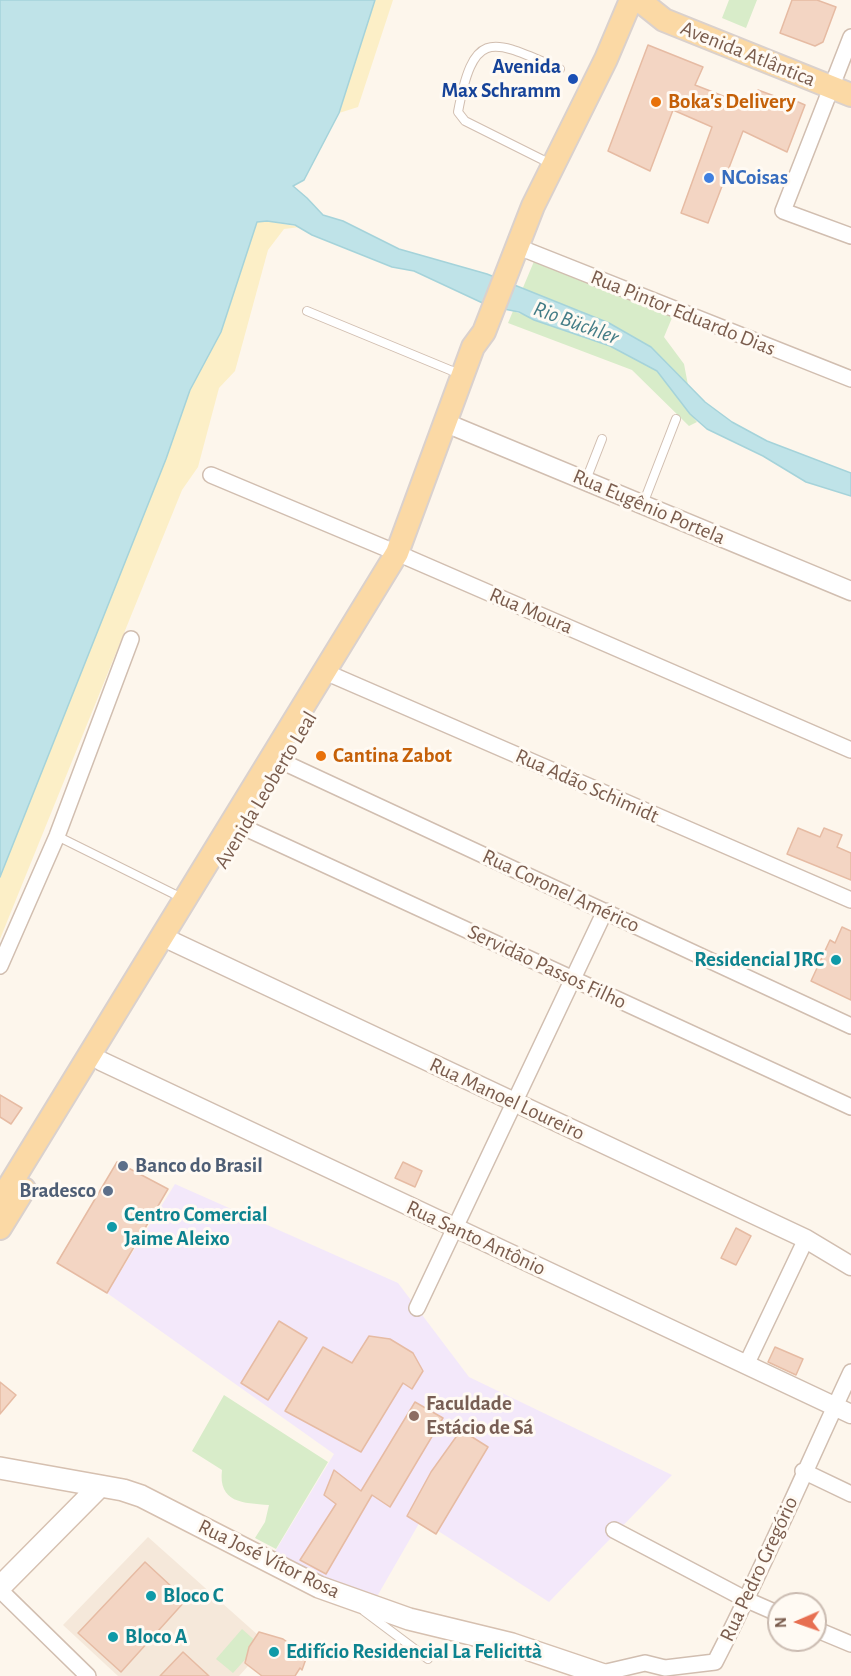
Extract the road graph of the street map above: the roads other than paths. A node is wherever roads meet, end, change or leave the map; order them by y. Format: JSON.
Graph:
{"nodes":[{"id":1,"x":642,"y":2,"type":"edge"},
{"id":2,"x":851,"y":38,"type":"edge"},
{"id":3,"x":560,"y":69,"type":"dead end"},
{"id":4,"x":842,"y":84,"type":"edge"},
{"id":5,"x":552,"y":164,"type":"junction"},
{"id":6,"x":851,"y":236,"type":"edge"},
{"id":7,"x":516,"y":246,"type":"junction"},
{"id":8,"x":307,"y":311,"type":"dead end"},
{"id":9,"x":487,"y":324,"type":"junction"},
{"id":10,"x":463,"y":375,"type":"junction"},
{"id":11,"x":851,"y":379,"type":"edge"},
{"id":12,"x":676,"y":419,"type":"dead end"},
{"id":13,"x":452,"y":425,"type":"junction"},
{"id":14,"x":602,"y":439,"type":"dead end"},
{"id":15,"x":211,"y":475,"type":"dead end"},
{"id":16,"x":586,"y":480,"type":"junction"},
{"id":17,"x":643,"y":504,"type":"junction"},
{"id":18,"x":403,"y":555,"type":"junction"},
{"id":19,"x":851,"y":591,"type":"edge"},
{"id":20,"x":131,"y":639,"type":"dead end"},
{"id":21,"x":330,"y":673,"type":"junction"},
{"id":22,"x":851,"y":750,"type":"edge"},
{"id":23,"x":276,"y":759,"type":"junction"},
{"id":24,"x":243,"y":827,"type":"junction"},
{"id":25,"x":57,"y":836,"type":"junction"},
{"id":26,"x":184,"y":898,"type":"junction"},
{"id":27,"x":851,"y":900,"type":"edge"},
{"id":28,"x":605,"y":911,"type":"junction"},
{"id":29,"x":167,"y":939,"type":"junction"},
{"id":30,"x":0,"y":966,"type":"edge"},
{"id":31,"x":573,"y":979,"type":"junction"},
{"id":32,"x":851,"y":1026,"type":"edge"},
{"id":33,"x":101,"y":1061,"type":"junction"},
{"id":34,"x":514,"y":1102,"type":"junction"},
{"id":35,"x":851,"y":1107,"type":"edge"},
{"id":36,"x":0,"y":1201,"type":"edge"},
{"id":37,"x":0,"y":1228,"type":"edge"},
{"id":38,"x":455,"y":1228,"type":"junction"},
{"id":39,"x":806,"y":1239,"type":"junction"},
{"id":40,"x":851,"y":1266,"type":"edge"},
{"id":41,"x":417,"y":1308,"type":"dead end"},
{"id":42,"x":746,"y":1365,"type":"junction"},
{"id":43,"x":851,"y":1372,"type":"edge"},
{"id":44,"x":843,"y":1410,"type":"edge"},
{"id":45,"x":0,"y":1468,"type":"edge"},
{"id":46,"x":803,"y":1471,"type":"junction"},
{"id":47,"x":100,"y":1486,"type":"junction"},
{"id":48,"x":851,"y":1494,"type":"edge"},
{"id":49,"x":614,"y":1530,"type":"dead end"},
{"id":50,"x":0,"y":1588,"type":"edge"},
{"id":51,"x":348,"y":1599,"type":"junction"},
{"id":52,"x":747,"y":1600,"type":"junction"},
{"id":53,"x":767,"y":1609,"type":"edge"},
{"id":54,"x":827,"y":1634,"type":"edge"},
{"id":55,"x":851,"y":1644,"type":"edge"},
{"id":56,"x":429,"y":1659,"type":"dead end"},
{"id":57,"x":671,"y":1672,"type":"edge"},
{"id":58,"x":605,"y":1675,"type":"edge"},
{"id":59,"x":88,"y":1676,"type":"edge"}],
"edges":[{"from":1,"to":4,"type":"main road","name":"Avenida Atlântica"},
{"from":1,"to":5,"type":"main road"},
{"from":2,"to":4,"type":"street"},
{"from":3,"to":5,"type":"lane"},
{"from":4,"to":6,"type":"street"},
{"from":5,"to":7,"type":"main road"},
{"from":7,"to":9,"type":"main road"},
{"from":7,"to":11,"type":"street","name":"Rua Pintor Eduardo Dias"},
{"from":8,"to":10,"type":"lane"},
{"from":9,"to":10,"type":"main road","name":"Avenida Leoberto Leal"},
{"from":9,"to":13,"type":"main road","name":"Avenida Leoberto Leal"},
{"from":10,"to":13,"type":"main road","name":"Avenida Leoberto Leal"},
{"from":12,"to":17,"type":"lane"},
{"from":13,"to":16,"type":"street","name":"Rua Eugênio Portela"},
{"from":13,"to":18,"type":"main road","name":"Avenida Leoberto Leal"},
{"from":14,"to":16,"type":"lane"},
{"from":15,"to":18,"type":"street","name":"Rua Moura"},
{"from":16,"to":17,"type":"street","name":"Rua Eugênio Portela"},
{"from":17,"to":19,"type":"street","name":"Rua Eugênio Portela"},
{"from":18,"to":21,"type":"main road","name":"Avenida Leoberto Leal"},
{"from":18,"to":22,"type":"street","name":"Rua Moura"},
{"from":20,"to":25,"type":"street"},
{"from":21,"to":23,"type":"main road","name":"Avenida Leoberto Leal"},
{"from":21,"to":27,"type":"street","name":"Rua Adão Schimidt"},
{"from":23,"to":24,"type":"main road","name":"Avenida Leoberto Leal"},
{"from":23,"to":26,"type":"main road","name":"Avenida Leoberto Leal"},
{"from":23,"to":28,"type":"street","name":"Rua Coronel Américo"},
{"from":24,"to":29,"type":"main road","name":"Avenida Leoberto Leal"},
{"from":24,"to":31,"type":"street","name":"Servidão Passos Filho"},
{"from":25,"to":26,"type":"lane"},
{"from":25,"to":30,"type":"street"},
{"from":26,"to":29,"type":"main road","name":"Avenida Leoberto Leal"},
{"from":28,"to":31,"type":"street"},
{"from":28,"to":32,"type":"street","name":"Rua Coronel Américo"},
{"from":29,"to":33,"type":"main road","name":"Avenida Leoberto Leal"},
{"from":29,"to":34,"type":"street","name":"Rua Manoel Loureiro"},
{"from":29,"to":36,"type":"main road","name":"Avenida Leoberto Leal"},
{"from":31,"to":34,"type":"street"},
{"from":31,"to":35,"type":"street","name":"Servidão Passos Filho"},
{"from":33,"to":37,"type":"main road","name":"Avenida Leoberto Leal"},
{"from":33,"to":38,"type":"street","name":"Rua Santo Antônio"},
{"from":34,"to":38,"type":"street"},
{"from":34,"to":39,"type":"street","name":"Rua Manoel Loureiro"},
{"from":38,"to":41,"type":"street"},
{"from":38,"to":42,"type":"street","name":"Rua Santo Antônio"},
{"from":39,"to":40,"type":"street","name":"Rua Manoel Loureiro"},
{"from":39,"to":42,"type":"street"},
{"from":42,"to":44,"type":"street","name":"Rua Santo Antônio"},
{"from":43,"to":44,"type":"street","name":"Rua Pedro Gregório"},
{"from":44,"to":46,"type":"street","name":"Rua Pedro Gregório"},
{"from":45,"to":47,"type":"main road","name":"Rua José Vítor Rosa"},
{"from":46,"to":48,"type":"street"},
{"from":46,"to":52,"type":"street","name":"Rua Pedro Gregório"},
{"from":47,"to":50,"type":"main road"},
{"from":47,"to":51,"type":"main road","name":"Rua José Vítor Rosa"},
{"from":49,"to":52,"type":"street"},
{"from":50,"to":59,"type":"street"},
{"from":51,"to":56,"type":"lane"},
{"from":51,"to":58,"type":"main road","name":"Rua José Vítor Rosa"},
{"from":52,"to":53,"type":"street"},
{"from":52,"to":57,"type":"street","name":"Rua Pedro Gregório"},
{"from":54,"to":55,"type":"street"},
{"from":57,"to":58,"type":"street","name":"Rua Pedro Gregório"}]}
